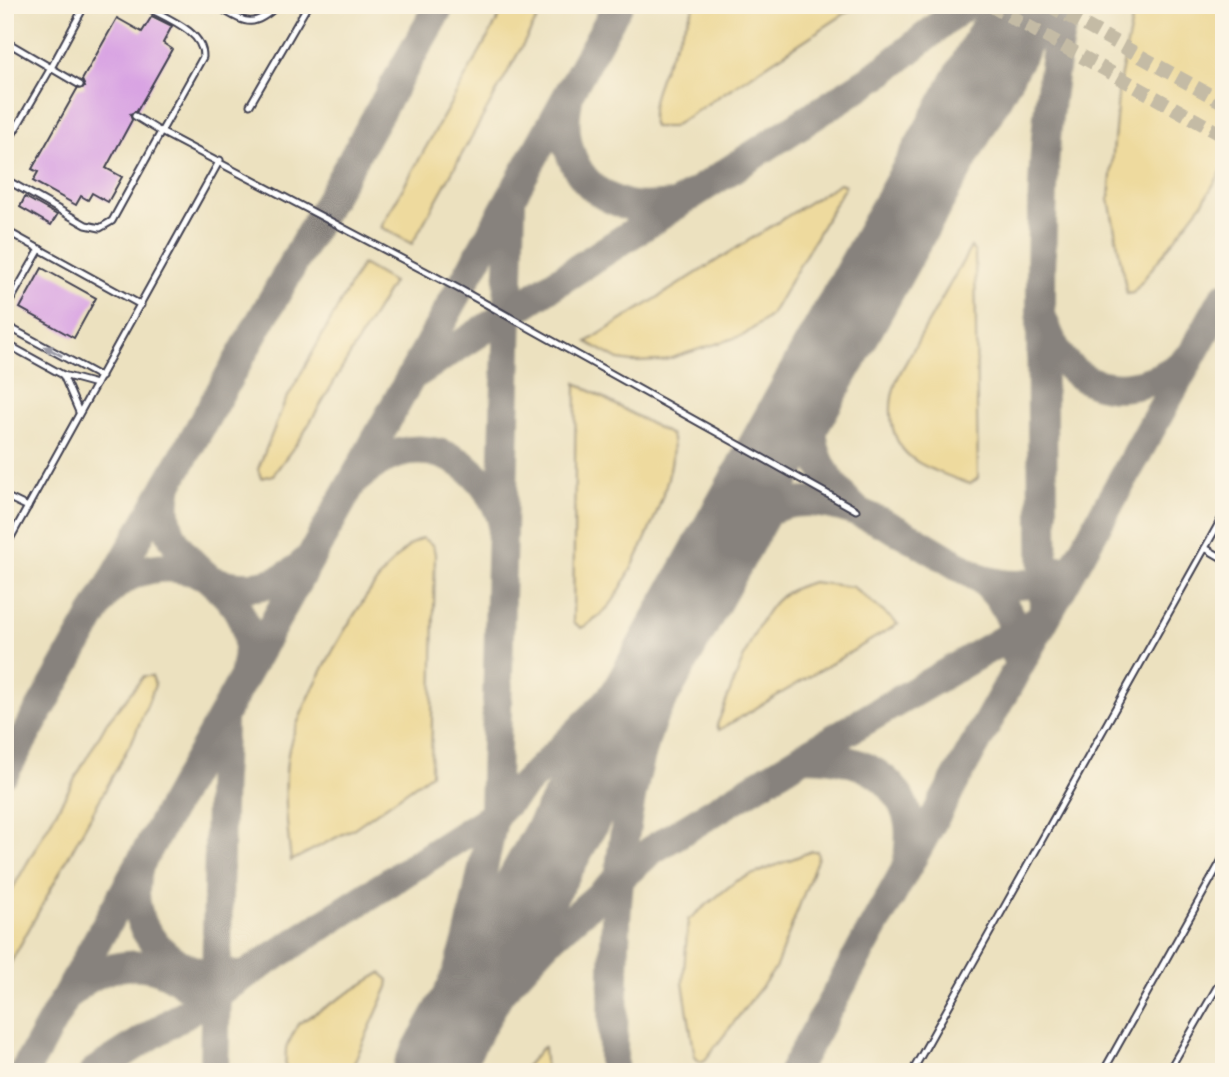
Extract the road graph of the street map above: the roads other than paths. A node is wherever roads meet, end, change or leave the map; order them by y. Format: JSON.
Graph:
{"nodes":[{"id":1,"x":85,"y":5,"type":"edge"},
{"id":2,"x":144,"y":5,"type":"edge"},
{"id":3,"x":215,"y":5,"type":"edge"},
{"id":4,"x":278,"y":5,"type":"edge"},
{"id":5,"x":308,"y":5,"type":"edge"},
{"id":6,"x":5,"y":41,"type":"edge"},
{"id":7,"x":51,"y":68,"type":"junction"},
{"id":8,"x":80,"y":85,"type":"dead end"},
{"id":9,"x":250,"y":105,"type":"dead end"},
{"id":10,"x":135,"y":116,"type":"dead end"},
{"id":11,"x":161,"y":132,"type":"junction"},
{"id":12,"x":5,"y":147,"type":"edge"},
{"id":13,"x":220,"y":160,"type":"junction"},
{"id":14,"x":5,"y":179,"type":"edge"},
{"id":15,"x":5,"y":230,"type":"edge"},
{"id":16,"x":40,"y":249,"type":"junction"},
{"id":17,"x":141,"y":305,"type":"junction"},
{"id":18,"x":5,"y":310,"type":"edge"},
{"id":19,"x":5,"y":325,"type":"edge"},
{"id":20,"x":5,"y":343,"type":"edge"},
{"id":21,"x":63,"y":375,"type":"junction"},
{"id":22,"x":101,"y":377,"type":"junction"},
{"id":23,"x":96,"y":384,"type":"junction"},
{"id":24,"x":79,"y":412,"type":"junction"},
{"id":25,"x":5,"y":496,"type":"edge"},
{"id":26,"x":28,"y":507,"type":"junction"},
{"id":27,"x":856,"y":510,"type":"dead end"},
{"id":28,"x":1224,"y":514,"type":"edge"},
{"id":29,"x":5,"y":548,"type":"edge"},
{"id":30,"x":1205,"y":548,"type":"junction"},
{"id":31,"x":1224,"y":558,"type":"edge"},
{"id":32,"x":1224,"y":856,"type":"edge"},
{"id":33,"x":1224,"y":975,"type":"edge"},
{"id":34,"x":914,"y":1071,"type":"edge"},
{"id":35,"x":1103,"y":1072,"type":"edge"},
{"id":36,"x":1168,"y":1072,"type":"edge"}],
"edges":[{"from":1,"to":7,"type":"lane"},
{"from":2,"to":11,"type":"lane"},
{"from":3,"to":4,"type":"lane"},
{"from":5,"to":9,"type":"lane"},
{"from":6,"to":7,"type":"lane"},
{"from":7,"to":8,"type":"lane"},
{"from":7,"to":12,"type":"lane"},
{"from":10,"to":11,"type":"lane"},
{"from":11,"to":13,"type":"lane"},
{"from":11,"to":14,"type":"lane"},
{"from":13,"to":17,"type":"lane"},
{"from":13,"to":27,"type":"lane"},
{"from":15,"to":16,"type":"lane"},
{"from":16,"to":17,"type":"lane"},
{"from":16,"to":18,"type":"lane"},
{"from":17,"to":22,"type":"lane"},
{"from":22,"to":19,"type":"lane","one_way":true},
{"from":20,"to":21,"type":"lane"},
{"from":21,"to":23,"type":"lane"},
{"from":21,"to":24,"type":"lane"},
{"from":22,"to":23,"type":"lane"},
{"from":23,"to":24,"type":"lane"},
{"from":24,"to":26,"type":"lane"},
{"from":25,"to":26,"type":"lane"},
{"from":26,"to":29,"type":"lane"},
{"from":28,"to":30,"type":"lane"},
{"from":30,"to":31,"type":"lane"},
{"from":30,"to":34,"type":"lane"},
{"from":32,"to":35,"type":"lane"},
{"from":33,"to":36,"type":"lane"}]}
